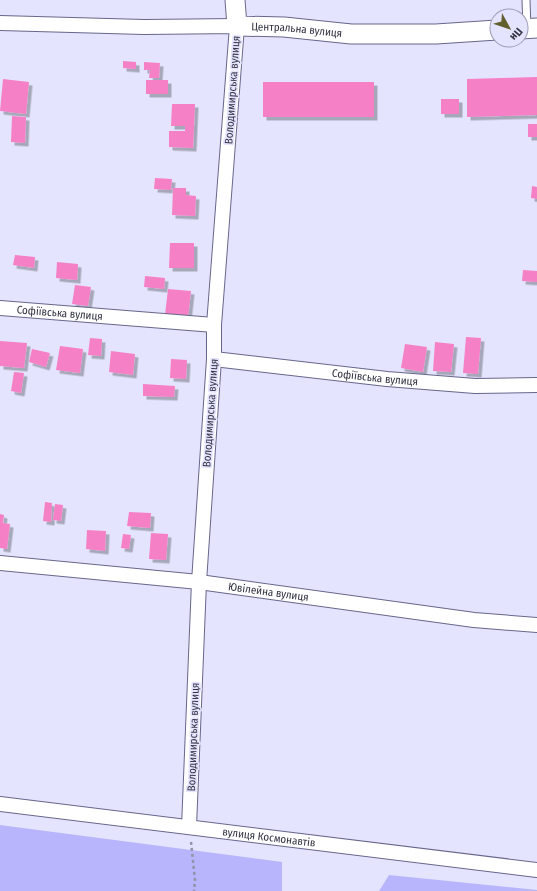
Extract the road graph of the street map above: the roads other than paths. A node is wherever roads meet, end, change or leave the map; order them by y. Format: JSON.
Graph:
{"nodes":[{"id":1,"x":235,"y":0,"type":"edge"},
{"id":2,"x":0,"y":23,"type":"edge"},
{"id":3,"x":237,"y":26,"type":"junction"},
{"id":4,"x":489,"y":31,"type":"edge"},
{"id":5,"x":0,"y":308,"type":"edge"},
{"id":6,"x":214,"y":325,"type":"junction"},
{"id":7,"x":214,"y":359,"type":"junction"},
{"id":8,"x":537,"y":384,"type":"edge"},
{"id":9,"x":0,"y":563,"type":"edge"},
{"id":10,"x":199,"y":582,"type":"junction"},
{"id":11,"x":537,"y":625,"type":"edge"},
{"id":12,"x":0,"y":804,"type":"edge"},
{"id":13,"x":189,"y":827,"type":"junction"},
{"id":14,"x":537,"y":870,"type":"edge"}],
"edges":[{"from":1,"to":3,"type":"street","name":"Володимирська вулиця"},
{"from":2,"to":3,"type":"street","name":"Центральна вулиця"},
{"from":3,"to":4,"type":"street","name":"Центральна вулиця"},
{"from":3,"to":6,"type":"street","name":"Володимирська вулиця"},
{"from":5,"to":6,"type":"street","name":"Софіївська вулиця"},
{"from":6,"to":7,"type":"street","name":"Володимирська вулиця"},
{"from":7,"to":8,"type":"street","name":"Софіївська вулиця"},
{"from":7,"to":10,"type":"street","name":"Володимирська вулиця"},
{"from":9,"to":10,"type":"street","name":"Ювілейна вулиця"},
{"from":10,"to":11,"type":"street","name":"Ювілейна вулиця"},
{"from":10,"to":13,"type":"street","name":"Володимирська вулиця"},
{"from":12,"to":13,"type":"street","name":"вулиця Космонавтів"},
{"from":13,"to":14,"type":"street","name":"вулиця Космонавтів"}]}
